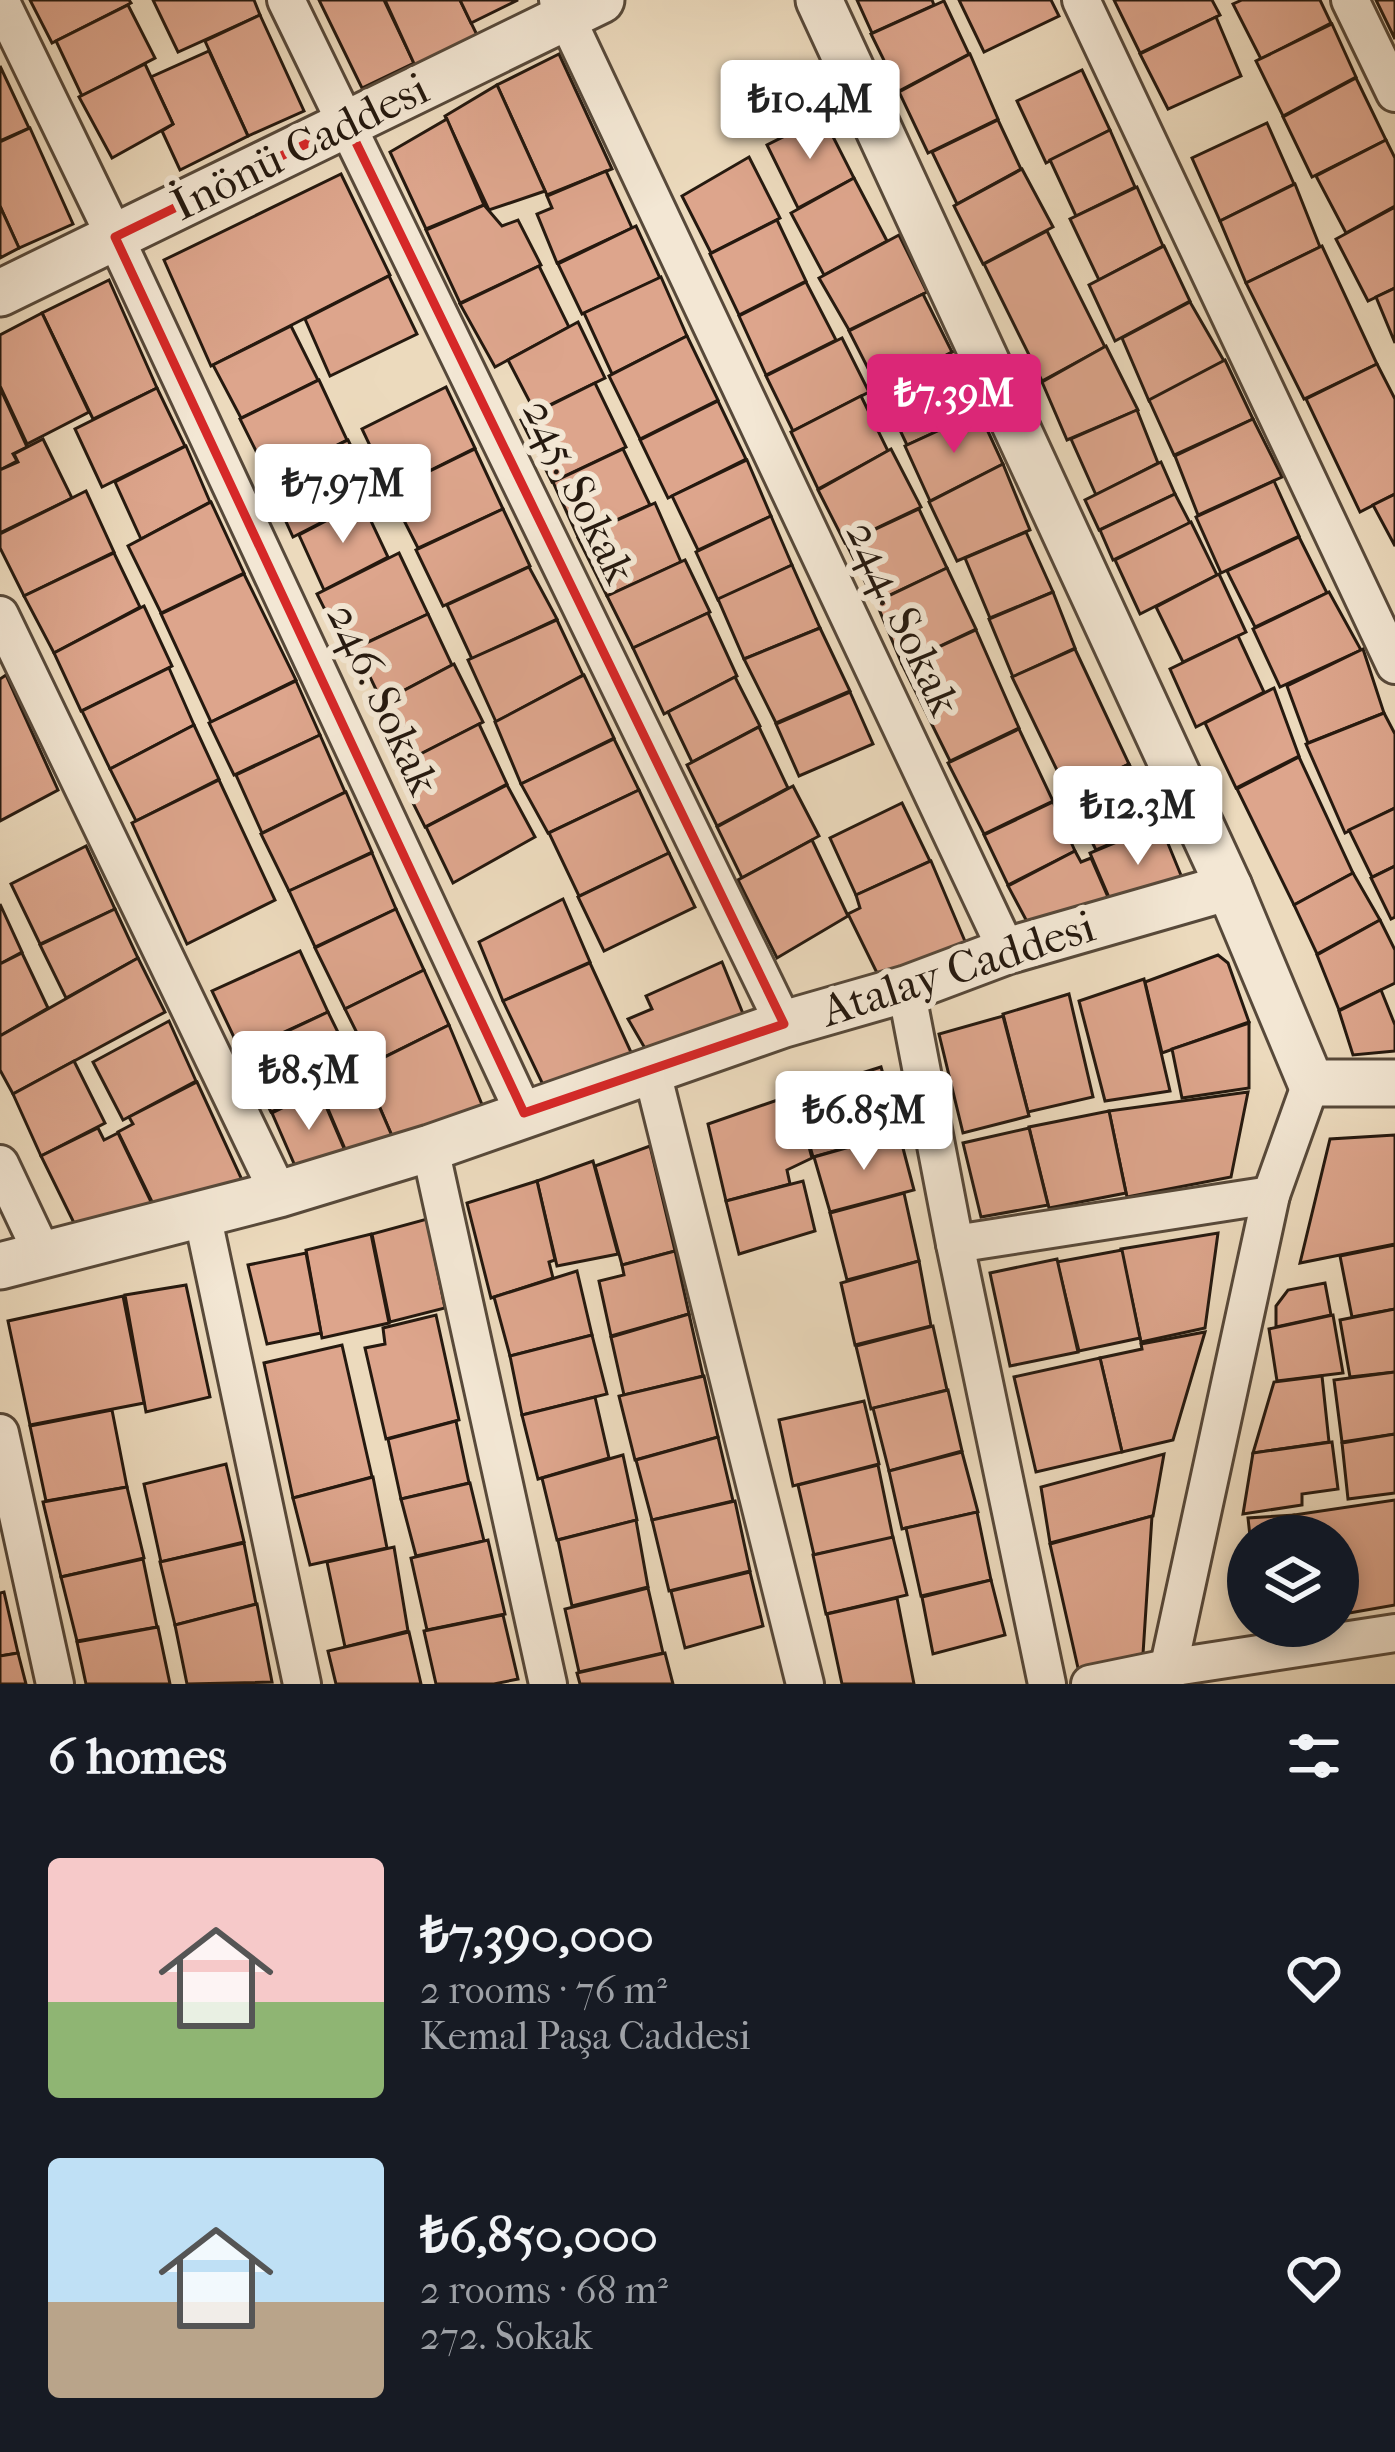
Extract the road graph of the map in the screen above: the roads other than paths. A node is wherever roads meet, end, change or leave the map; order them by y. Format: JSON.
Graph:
{"nodes":[{"id":1,"x":286,"y":0,"type":"edge"},
{"id":2,"x":819,"y":0,"type":"edge"},
{"id":3,"x":1081,"y":0,"type":"edge"},
{"id":4,"x":1350,"y":0,"type":"edge"},
{"id":5,"x":0,"y":1,"type":"edge"},
{"id":6,"x":575,"y":6,"type":"edge"},
{"id":7,"x":1395,"y":93,"type":"edge"},
{"id":8,"x":347,"y":124,"type":"junction"},
{"id":9,"x":115,"y":237,"type":"junction"},
{"id":10,"x":0,"y":293,"type":"edge"},
{"id":11,"x":0,"y":615,"type":"edge"},
{"id":12,"x":1395,"y":664,"type":"edge"},
{"id":13,"x":1229,"y":887,"type":"junction"},
{"id":14,"x":1007,"y":951,"type":"junction"},
{"id":15,"x":906,"y":989,"type":"junction"},
{"id":16,"x":784,"y":1024,"type":"junction"},
{"id":17,"x":652,"y":1072,"type":"junction"},
{"id":18,"x":1311,"y":1083,"type":"junction"},
{"id":19,"x":1395,"y":1083,"type":"edge"},
{"id":20,"x":524,"y":1113,"type":"junction"},
{"id":21,"x":430,"y":1148,"type":"junction"},
{"id":22,"x":0,"y":1164,"type":"edge"},
{"id":23,"x":278,"y":1194,"type":"junction"},
{"id":24,"x":1271,"y":1196,"type":"junction"},
{"id":25,"x":202,"y":1214,"type":"junction"},
{"id":26,"x":956,"y":1244,"type":"junction"},
{"id":27,"x":22,"y":1260,"type":"edge"},
{"id":28,"x":0,"y":1433,"type":"edge"},
{"id":29,"x":1395,"y":1633,"type":"edge"},
{"id":30,"x":1167,"y":1676,"type":"edge"},
{"id":31,"x":55,"y":1684,"type":"edge"},
{"id":32,"x":302,"y":1684,"type":"edge"},
{"id":33,"x":548,"y":1684,"type":"edge"},
{"id":34,"x":805,"y":1684,"type":"edge"},
{"id":35,"x":1047,"y":1684,"type":"edge"},
{"id":36,"x":1090,"y":1684,"type":"edge"}],
"edges":[{"from":1,"to":8,"type":"street","name":"245. Sokak"},
{"from":2,"to":13,"type":"street"},
{"from":3,"to":12,"type":"street"},
{"from":4,"to":7,"type":"street"},
{"from":5,"to":9,"type":"street","name":"246. Sokak"},
{"from":6,"to":8,"type":"street","name":"İnönü Caddesi"},
{"from":6,"to":14,"type":"street","name":"244. Sokak"},
{"from":8,"to":9,"type":"street","name":"İnönü Caddesi"},
{"from":8,"to":16,"type":"street","name":"245. Sokak"},
{"from":9,"to":10,"type":"street","name":"İnönü Caddesi"},
{"from":9,"to":20,"type":"street","name":"246. Sokak"},
{"from":11,"to":23,"type":"street"},
{"from":13,"to":14,"type":"street","name":"Atalay Caddesi"},
{"from":13,"to":18,"type":"street"},
{"from":14,"to":15,"type":"street","name":"Atalay Caddesi"},
{"from":15,"to":16,"type":"street","name":"Atalay Caddesi"},
{"from":15,"to":26,"type":"street"},
{"from":16,"to":17,"type":"street","name":"Atalay Caddesi"},
{"from":17,"to":20,"type":"street","name":"Atalay Caddesi"},
{"from":17,"to":34,"type":"street"},
{"from":18,"to":19,"type":"street"},
{"from":18,"to":24,"type":"street"},
{"from":20,"to":21,"type":"street","name":"Atalay Caddesi"},
{"from":21,"to":23,"type":"street","name":"Atalay Caddesi"},
{"from":21,"to":33,"type":"street"},
{"from":22,"to":27,"type":"street"},
{"from":23,"to":25,"type":"street","name":"Atalay Caddesi"},
{"from":24,"to":26,"type":"street"},
{"from":24,"to":30,"type":"street"},
{"from":25,"to":27,"type":"street","name":"Atalay Caddesi"},
{"from":25,"to":32,"type":"street"},
{"from":26,"to":35,"type":"street"},
{"from":28,"to":31,"type":"street"},
{"from":29,"to":30,"type":"street"},
{"from":30,"to":36,"type":"street"}]}
